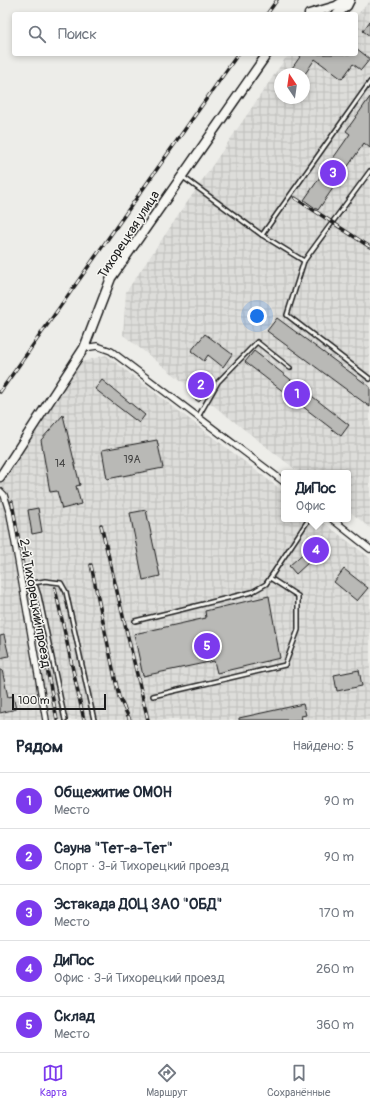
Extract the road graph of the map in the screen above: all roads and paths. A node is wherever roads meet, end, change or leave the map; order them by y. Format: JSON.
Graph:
{"nodes":[{"id":1,"x":345,"y":0,"type":"edge"},
{"id":2,"x":350,"y":0,"type":"edge"},
{"id":3,"x":316,"y":12,"type":"edge"},
{"id":4,"x":340,"y":12,"type":"edge"},
{"id":5,"x":265,"y":56,"type":"edge"},
{"id":6,"x":370,"y":82,"type":"edge"},
{"id":7,"x":370,"y":171,"type":"edge"},
{"id":8,"x":181,"y":176,"type":"junction"},
{"id":9,"x":262,"y":235,"type":"junction"},
{"id":10,"x":304,"y":261,"type":"junction"},
{"id":11,"x":84,"y":348,"type":"junction"},
{"id":12,"x":290,"y":368,"type":"dead end"},
{"id":13,"x":370,"y":379,"type":"edge"},
{"id":14,"x":198,"y":417,"type":"junction"},
{"id":15,"x":0,"y":478,"type":"edge"},
{"id":16,"x":281,"y":480,"type":"edge"},
{"id":17,"x":0,"y":491,"type":"edge"},
{"id":18,"x":307,"y":522,"type":"edge"},
{"id":19,"x":336,"y":522,"type":"edge"},
{"id":20,"x":370,"y":549,"type":"edge"},
{"id":21,"x":270,"y":578,"type":"junction"},
{"id":22,"x":21,"y":582,"type":"junction"},
{"id":23,"x":28,"y":584,"type":"junction"},
{"id":24,"x":135,"y":621,"type":"dead end"},
{"id":25,"x":153,"y":696,"type":"dead end"},
{"id":26,"x":46,"y":720,"type":"edge"},
{"id":27,"x":65,"y":720,"type":"edge"},
{"id":28,"x":94,"y":720,"type":"edge"}],
"edges":[{"from":1,"to":3,"type":"street"},
{"from":2,"to":4,"type":"street"},
{"from":5,"to":8,"type":"street","name":"Тихорецкая улица"},
{"from":6,"to":9,"type":"lane"},
{"from":7,"to":10,"type":"lane"},
{"from":8,"to":9,"type":"lane"},
{"from":8,"to":11,"type":"street","name":"Тихорецкая улица"},
{"from":9,"to":10,"type":"lane"},
{"from":10,"to":13,"type":"lane"},
{"from":11,"to":14,"type":"street"},
{"from":11,"to":15,"type":"street","name":"Тихорецкая улица"},
{"from":12,"to":14,"type":"lane"},
{"from":14,"to":16,"type":"street"},
{"from":17,"to":22,"type":"street","name":"2-й Тихорецкий проезд"},
{"from":18,"to":21,"type":"lane"},
{"from":19,"to":20,"type":"street"},
{"from":21,"to":24,"type":"lane"},
{"from":21,"to":25,"type":"lane"},
{"from":22,"to":23,"type":"lane"},
{"from":22,"to":26,"type":"street","name":"2-й Тихорецкий проезд"},
{"from":23,"to":27,"type":"lane"},
{"from":23,"to":28,"type":"lane"}]}
